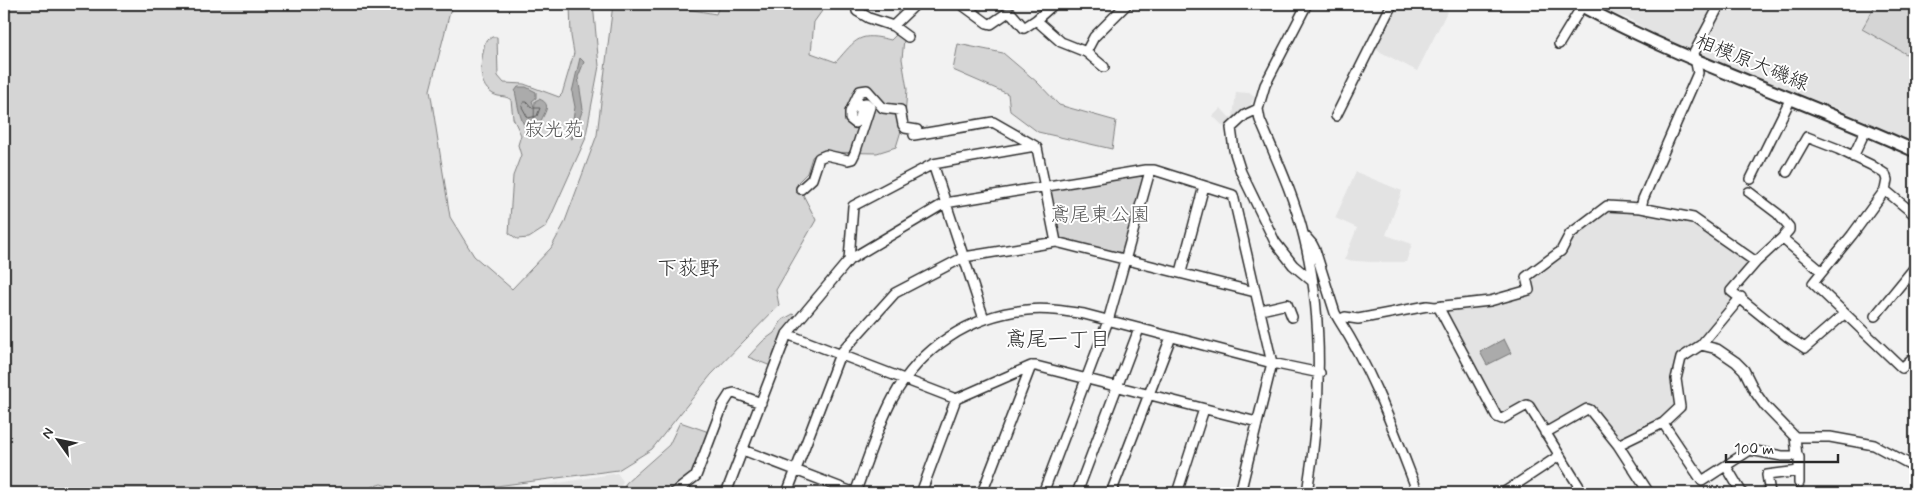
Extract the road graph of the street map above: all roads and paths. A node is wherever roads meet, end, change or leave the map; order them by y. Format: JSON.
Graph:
{"nodes":[{"id":1,"x":859,"y":4,"type":"edge"},
{"id":2,"x":916,"y":4,"type":"edge"},
{"id":3,"x":961,"y":4,"type":"edge"},
{"id":4,"x":1054,"y":4,"type":"edge"},
{"id":5,"x":1127,"y":4,"type":"edge"},
{"id":6,"x":1307,"y":4,"type":"edge"},
{"id":7,"x":1392,"y":4,"type":"edge"},
{"id":8,"x":1720,"y":4,"type":"edge"},
{"id":9,"x":1580,"y":5,"type":"edge"},
{"id":10,"x":1036,"y":20,"type":"junction"},
{"id":11,"x":893,"y":26,"type":"junction"},
{"id":12,"x":908,"y":37,"type":"dead end"},
{"id":13,"x":1559,"y":44,"type":"dead end"},
{"id":14,"x":1086,"y":52,"type":"junction"},
{"id":15,"x":1696,"y":61,"type":"junction"},
{"id":16,"x":1104,"y":67,"type":"dead end"},
{"id":17,"x":1791,"y":98,"type":"junction"},
{"id":18,"x":1258,"y":109,"type":"junction"},
{"id":19,"x":1336,"y":116,"type":"dead end"},
{"id":20,"x":1866,"y":129,"type":"junction"},
{"id":21,"x":1035,"y":146,"type":"junction"},
{"id":22,"x":1915,"y":151,"type":"edge"},
{"id":23,"x":1853,"y":157,"type":"junction"},
{"id":24,"x":933,"y":164,"type":"junction"},
{"id":25,"x":1150,"y":171,"type":"junction"},
{"id":26,"x":1787,"y":172,"type":"dead end"},
{"id":27,"x":1751,"y":179,"type":"dead end"},
{"id":28,"x":1045,"y":186,"type":"junction"},
{"id":29,"x":1204,"y":186,"type":"junction"},
{"id":30,"x":801,"y":189,"type":"dead end"},
{"id":31,"x":1885,"y":190,"type":"junction"},
{"id":32,"x":1749,"y":192,"type":"dead end"},
{"id":33,"x":945,"y":203,"type":"junction"},
{"id":34,"x":1641,"y":208,"type":"junction"},
{"id":35,"x":1915,"y":214,"type":"edge"},
{"id":36,"x":1303,"y":235,"type":"junction"},
{"id":37,"x":1782,"y":238,"type":"junction"},
{"id":38,"x":1056,"y":242,"type":"junction"},
{"id":39,"x":964,"y":257,"type":"junction"},
{"id":40,"x":849,"y":260,"type":"junction"},
{"id":41,"x":1127,"y":260,"type":"junction"},
{"id":42,"x":1756,"y":262,"type":"junction"},
{"id":43,"x":1915,"y":267,"type":"edge"},
{"id":44,"x":1822,"y":271,"type":"junction"},
{"id":45,"x":1180,"y":272,"type":"junction"},
{"id":46,"x":1312,"y":281,"type":"junction"},
{"id":47,"x":1255,"y":292,"type":"junction"},
{"id":48,"x":1741,"y":297,"type":"junction"},
{"id":49,"x":1442,"y":306,"type":"junction"},
{"id":50,"x":1261,"y":310,"type":"junction"},
{"id":51,"x":1844,"y":314,"type":"junction"},
{"id":52,"x":1874,"y":316,"type":"dead end"},
{"id":53,"x":1292,"y":317,"type":"dead end"},
{"id":54,"x":984,"y":319,"type":"junction"},
{"id":55,"x":1339,"y":320,"type":"junction"},
{"id":56,"x":1108,"y":321,"type":"junction"},
{"id":57,"x":1139,"y":329,"type":"junction"},
{"id":58,"x":787,"y":334,"type":"junction"},
{"id":59,"x":1171,"y":337,"type":"junction"},
{"id":60,"x":1701,"y":344,"type":"junction"},
{"id":61,"x":840,"y":354,"type":"junction"},
{"id":62,"x":1915,"y":356,"type":"edge"},
{"id":63,"x":1272,"y":363,"type":"junction"},
{"id":64,"x":1031,"y":366,"type":"junction"},
{"id":65,"x":1320,"y":373,"type":"junction"},
{"id":66,"x":904,"y":379,"type":"junction"},
{"id":67,"x":1087,"y":380,"type":"junction"},
{"id":68,"x":1117,"y":388,"type":"junction"},
{"id":69,"x":1148,"y":396,"type":"junction"},
{"id":70,"x":956,"y":399,"type":"junction"},
{"id":71,"x":761,"y":403,"type":"junction"},
{"id":72,"x":1204,"y":409,"type":"junction"},
{"id":73,"x":1257,"y":422,"type":"junction"},
{"id":74,"x":1663,"y":423,"type":"junction"},
{"id":75,"x":1545,"y":433,"type":"junction"},
{"id":76,"x":1795,"y":437,"type":"junction"},
{"id":77,"x":1618,"y":445,"type":"junction"},
{"id":78,"x":743,"y":450,"type":"junction"},
{"id":79,"x":1559,"y":456,"type":"junction"},
{"id":80,"x":1797,"y":456,"type":"junction"},
{"id":81,"x":1726,"y":466,"type":"junction"},
{"id":82,"x":1915,"y":467,"type":"edge"},
{"id":83,"x":796,"y":470,"type":"junction"},
{"id":84,"x":1799,"y":471,"type":"junction"},
{"id":85,"x":1799,"y":482,"type":"dead end"},
{"id":86,"x":674,"y":493,"type":"edge"},
{"id":87,"x":726,"y":493,"type":"edge"},
{"id":88,"x":788,"y":493,"type":"edge"},
{"id":89,"x":855,"y":493,"type":"edge"},
{"id":90,"x":921,"y":493,"type":"edge"},
{"id":91,"x":982,"y":493,"type":"edge"},
{"id":92,"x":1043,"y":493,"type":"edge"},
{"id":93,"x":1077,"y":493,"type":"edge"},
{"id":94,"x":1110,"y":493,"type":"edge"},
{"id":95,"x":1177,"y":493,"type":"edge"},
{"id":96,"x":1240,"y":493,"type":"edge"},
{"id":97,"x":1307,"y":493,"type":"edge"},
{"id":98,"x":1418,"y":493,"type":"edge"},
{"id":99,"x":1503,"y":493,"type":"edge"},
{"id":100,"x":1583,"y":493,"type":"edge"},
{"id":101,"x":1649,"y":493,"type":"edge"},
{"id":102,"x":1742,"y":493,"type":"edge"},
{"id":103,"x":1770,"y":493,"type":"edge"}],
"edges":[{"from":1,"to":11,"type":"street"},
{"from":2,"to":11,"type":"street"},
{"from":3,"to":10,"type":"street"},
{"from":4,"to":10,"type":"street"},
{"from":5,"to":14,"type":"street"},
{"from":6,"to":18,"type":"street"},
{"from":7,"to":19,"type":"street"},
{"from":8,"to":15,"type":"street"},
{"from":9,"to":13,"type":"street"},
{"from":9,"to":15,"type":"main road","name":"相模原大磯線"},
{"from":10,"to":14,"type":"street"},
{"from":11,"to":12,"type":"street"},
{"from":14,"to":16,"type":"street"},
{"from":15,"to":17,"type":"main road","name":"相模原大磯線"},
{"from":15,"to":34,"type":"street"},
{"from":17,"to":20,"type":"main road","name":"相模原大磯線"},
{"from":17,"to":27,"type":"street"},
{"from":18,"to":36,"type":"street"},
{"from":18,"to":46,"type":"street"},
{"from":20,"to":22,"type":"main road","name":"相模原大磯線"},
{"from":20,"to":23,"type":"street"},
{"from":21,"to":24,"type":"street"},
{"from":21,"to":28,"type":"street"},
{"from":21,"to":30,"type":"street"},
{"from":23,"to":26,"type":"street"},
{"from":23,"to":31,"type":"street"},
{"from":24,"to":33,"type":"street"},
{"from":24,"to":40,"type":"street"},
{"from":25,"to":28,"type":"street"},
{"from":25,"to":29,"type":"street"},
{"from":25,"to":41,"type":"street"},
{"from":28,"to":33,"type":"street"},
{"from":28,"to":38,"type":"street"},
{"from":29,"to":45,"type":"street"},
{"from":29,"to":47,"type":"street"},
{"from":31,"to":35,"type":"street"},
{"from":31,"to":44,"type":"street"},
{"from":32,"to":37,"type":"street"},
{"from":33,"to":39,"type":"street"},
{"from":33,"to":40,"type":"street"},
{"from":34,"to":42,"type":"street"},
{"from":34,"to":49,"type":"street"},
{"from":36,"to":46,"type":"street"},
{"from":36,"to":55,"type":"street"},
{"from":37,"to":42,"type":"street"},
{"from":37,"to":44,"type":"street"},
{"from":38,"to":39,"type":"street"},
{"from":38,"to":41,"type":"street"},
{"from":39,"to":54,"type":"street"},
{"from":39,"to":61,"type":"street"},
{"from":40,"to":58,"type":"street"},
{"from":41,"to":45,"type":"street"},
{"from":41,"to":56,"type":"street"},
{"from":42,"to":48,"type":"street"},
{"from":43,"to":52,"type":"street"},
{"from":44,"to":51,"type":"street"},
{"from":45,"to":47,"type":"street"},
{"from":46,"to":65,"type":"street"},
{"from":47,"to":50,"type":"street"},
{"from":48,"to":51,"type":"street"},
{"from":48,"to":60,"type":"street"},
{"from":49,"to":55,"type":"street"},
{"from":49,"to":75,"type":"street"},
{"from":50,"to":53,"type":"street"},
{"from":50,"to":63,"type":"street"},
{"from":51,"to":62,"type":"street"},
{"from":54,"to":56,"type":"street"},
{"from":54,"to":66,"type":"street"},
{"from":55,"to":98,"type":"street"},
{"from":56,"to":57,"type":"street"},
{"from":56,"to":67,"type":"street"},
{"from":57,"to":59,"type":"street"},
{"from":57,"to":68,"type":"street"},
{"from":58,"to":61,"type":"street"},
{"from":58,"to":71,"type":"street"},
{"from":59,"to":63,"type":"street"},
{"from":59,"to":69,"type":"street"},
{"from":60,"to":74,"type":"street"},
{"from":60,"to":76,"type":"street"},
{"from":61,"to":66,"type":"street"},
{"from":61,"to":83,"type":"street"},
{"from":63,"to":65,"type":"street"},
{"from":63,"to":73,"type":"street"},
{"from":64,"to":67,"type":"street"},
{"from":64,"to":70,"type":"street"},
{"from":64,"to":91,"type":"street"},
{"from":65,"to":97,"type":"street"},
{"from":66,"to":70,"type":"street"},
{"from":66,"to":89,"type":"street"},
{"from":67,"to":68,"type":"street"},
{"from":67,"to":92,"type":"street"},
{"from":68,"to":69,"type":"street"},
{"from":68,"to":93,"type":"street"},
{"from":69,"to":72,"type":"street"},
{"from":69,"to":94,"type":"street"},
{"from":70,"to":90,"type":"street"},
{"from":71,"to":78,"type":"street"},
{"from":71,"to":86,"type":"street"},
{"from":72,"to":73,"type":"street"},
{"from":72,"to":95,"type":"street"},
{"from":73,"to":96,"type":"street"},
{"from":74,"to":77,"type":"street"},
{"from":74,"to":81,"type":"street"},
{"from":75,"to":77,"type":"street"},
{"from":75,"to":79,"type":"street"},
{"from":76,"to":80,"type":"street"},
{"from":76,"to":82,"type":"street"},
{"from":77,"to":101,"type":"street"},
{"from":78,"to":83,"type":"street"},
{"from":78,"to":87,"type":"street"},
{"from":79,"to":99,"type":"street"},
{"from":79,"to":100,"type":"street"},
{"from":80,"to":81,"type":"street"},
{"from":80,"to":84,"type":"street"},
{"from":81,"to":102,"type":"street"},
{"from":83,"to":88,"type":"street"},
{"from":83,"to":89,"type":"street"},
{"from":84,"to":85,"type":"street"},
{"from":84,"to":103,"type":"street"}]}
